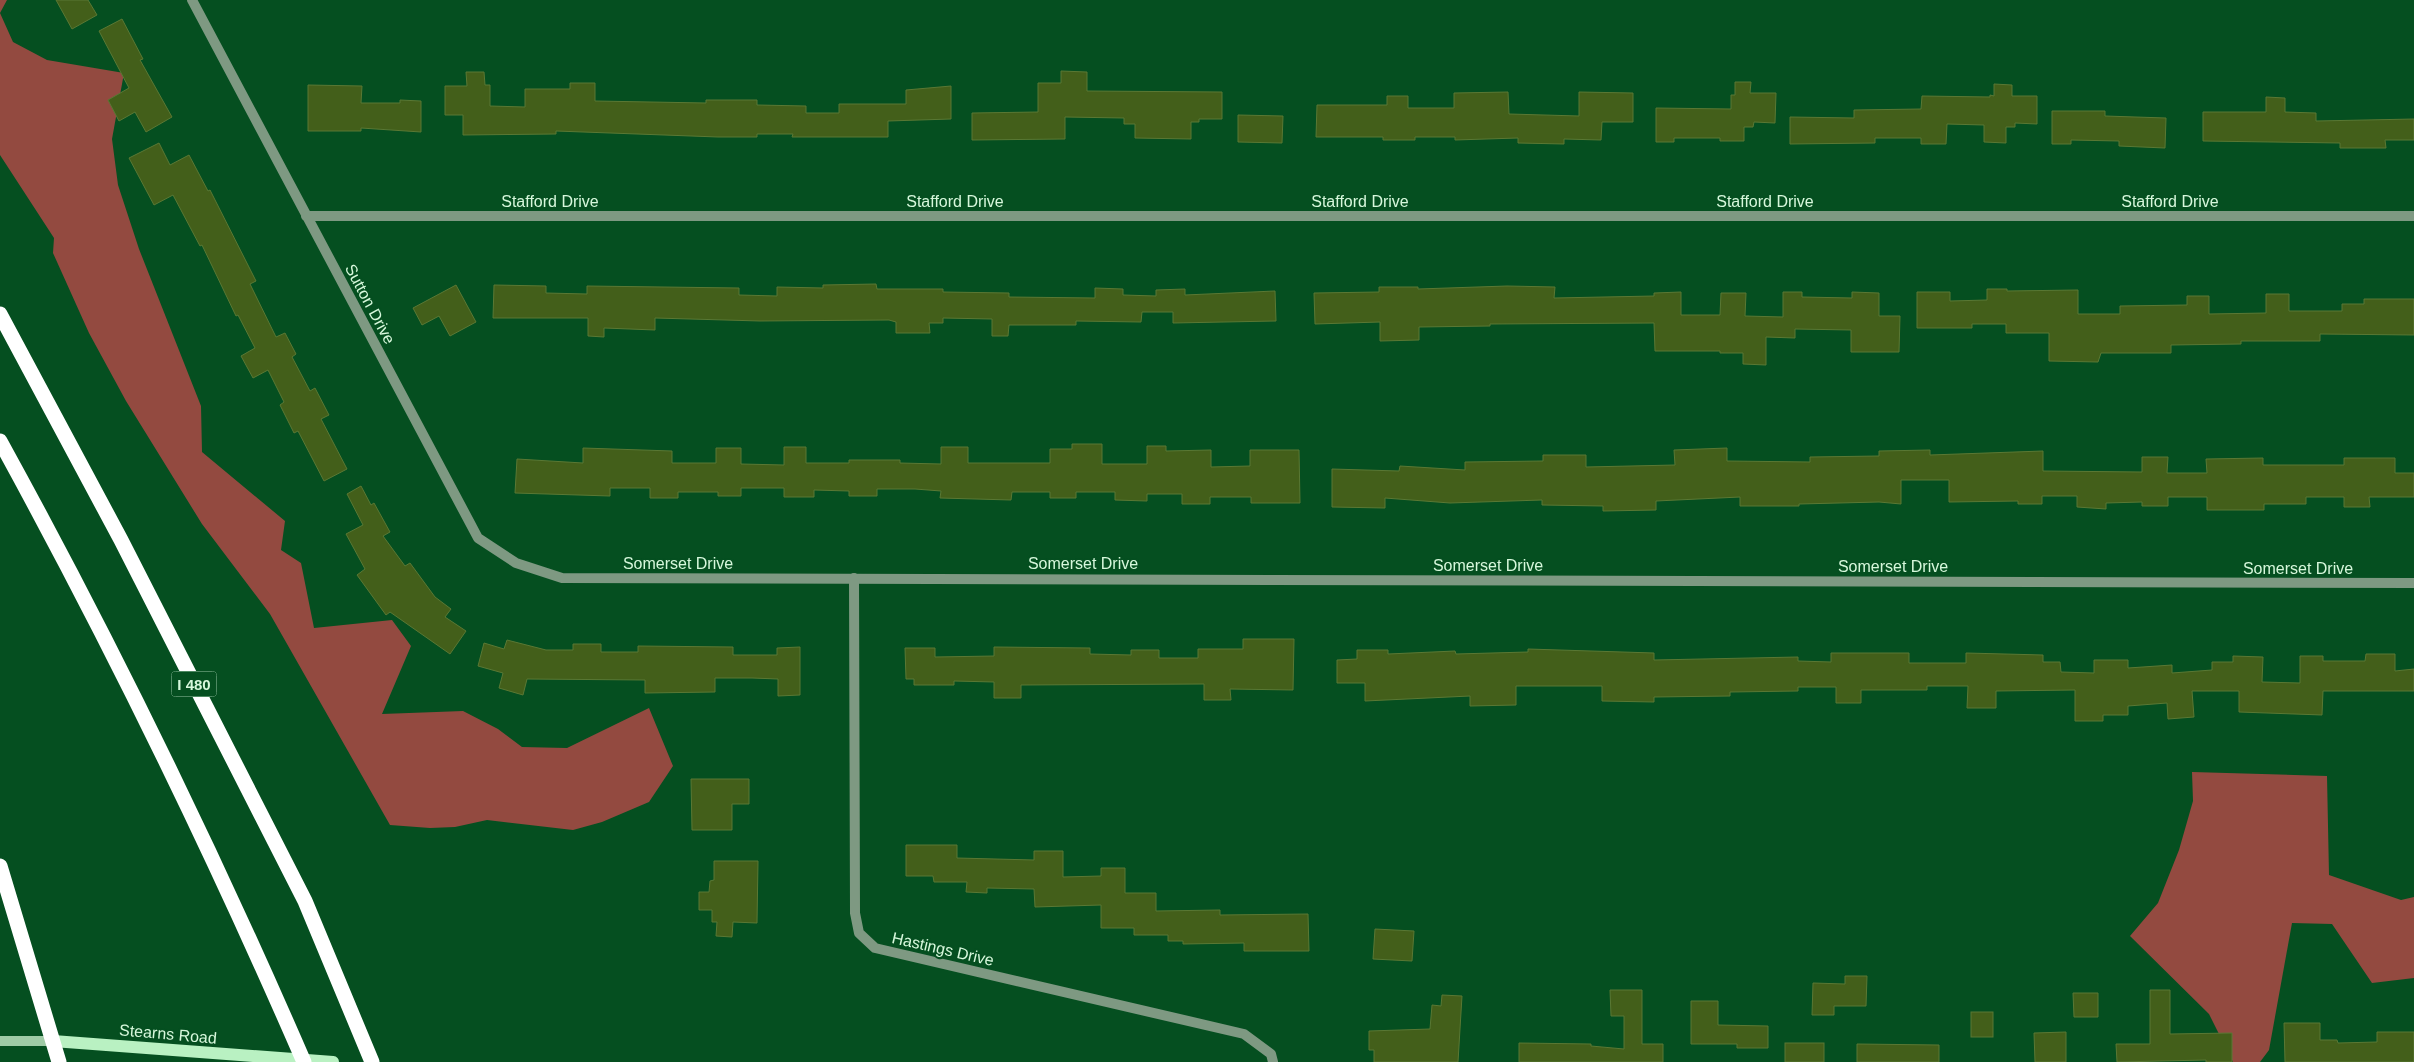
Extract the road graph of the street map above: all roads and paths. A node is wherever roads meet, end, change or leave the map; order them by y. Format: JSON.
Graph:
{"nodes":[{"id":1,"x":192,"y":0,"type":"edge"},
{"id":2,"x":306,"y":216,"type":"junction"},
{"id":3,"x":2414,"y":216,"type":"edge"},
{"id":4,"x":0,"y":314,"type":"edge"},
{"id":5,"x":0,"y":441,"type":"edge"},
{"id":6,"x":562,"y":578,"type":"joint"},
{"id":7,"x":854,"y":578,"type":"junction"},
{"id":8,"x":2414,"y":583,"type":"edge"},
{"id":9,"x":0,"y":866,"type":"edge"},
{"id":10,"x":0,"y":1041,"type":"edge"},
{"id":11,"x":52,"y":1041,"type":"junction"},
{"id":12,"x":59,"y":1062,"type":"edge"},
{"id":13,"x":304,"y":1062,"type":"edge"},
{"id":14,"x":334,"y":1062,"type":"edge"},
{"id":15,"x":372,"y":1062,"type":"edge"},
{"id":16,"x":1273,"y":1062,"type":"edge"}],
"edges":[{"from":1,"to":2,"type":"street","name":"Sutton Drive"},
{"from":2,"to":3,"type":"street","name":"Stafford Drive"},
{"from":2,"to":6,"type":"street","name":"Sutton Drive"},
{"from":4,"to":15,"type":"highway","number":"I 480"},
{"from":5,"to":13,"type":"highway"},
{"from":6,"to":7,"type":"street","name":"Somerset Drive"},
{"from":7,"to":8,"type":"street","name":"Somerset Drive"},
{"from":7,"to":16,"type":"street","name":"Hastings Drive"},
{"from":9,"to":11,"type":"highway"},
{"from":10,"to":11,"type":"main road","name":"Stearns Road"},
{"from":11,"to":12,"type":"highway"},
{"from":11,"to":14,"type":"main road","name":"Stearns Road"}]}
